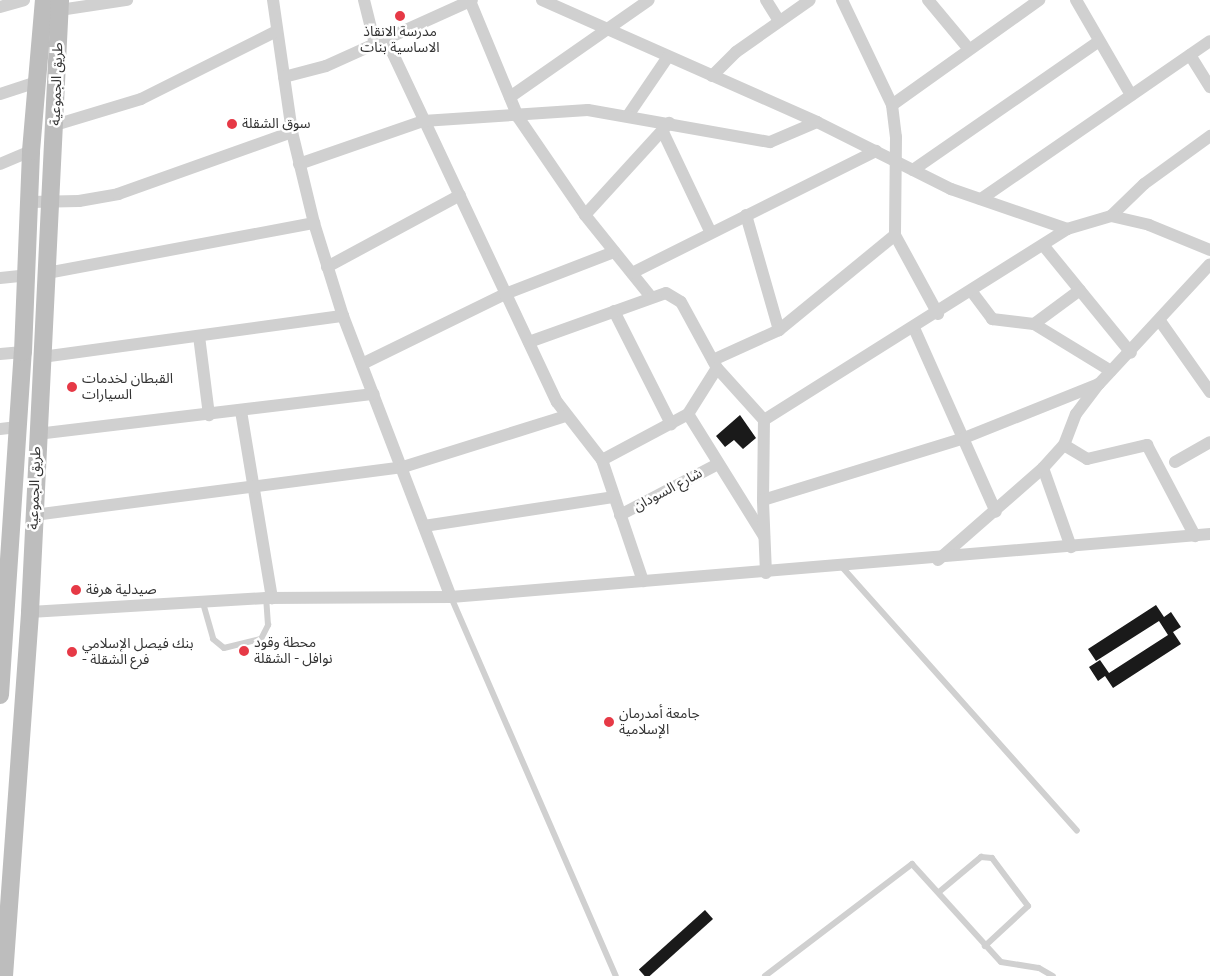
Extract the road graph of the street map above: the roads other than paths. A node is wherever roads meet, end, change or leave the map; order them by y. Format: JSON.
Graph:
{"nodes":[{"id":1,"x":24,"y":0,"type":"edge"},
{"id":2,"x":127,"y":0,"type":"edge"},
{"id":3,"x":273,"y":0,"type":"edge"},
{"id":4,"x":364,"y":0,"type":"edge"},
{"id":5,"x":542,"y":0,"type":"edge"},
{"id":6,"x":766,"y":0,"type":"edge"},
{"id":7,"x":810,"y":0,"type":"edge"},
{"id":8,"x":842,"y":0,"type":"edge"},
{"id":9,"x":928,"y":0,"type":"edge"},
{"id":10,"x":1038,"y":0,"type":"edge"},
{"id":11,"x":1076,"y":0,"type":"edge"},
{"id":12,"x":471,"y":1,"type":"edge"},
{"id":13,"x":646,"y":1,"type":"edge"},
{"id":14,"x":52,"y":5,"type":"edge"},
{"id":15,"x":0,"y":7,"type":"edge"},
{"id":16,"x":779,"y":21,"type":"junction"},
{"id":17,"x":606,"y":29,"type":"junction"},
{"id":18,"x":277,"y":31,"type":"junction"},
{"id":19,"x":1210,"y":41,"type":"edge"},
{"id":20,"x":381,"y":42,"type":"junction"},
{"id":21,"x":1098,"y":42,"type":"junction"},
{"id":22,"x":968,"y":48,"type":"junction"},
{"id":23,"x":1190,"y":55,"type":"junction"},
{"id":24,"x":667,"y":58,"type":"junction"},
{"id":25,"x":712,"y":76,"type":"junction"},
{"id":26,"x":284,"y":77,"type":"junction"},
{"id":27,"x":36,"y":82,"type":"junction"},
{"id":28,"x":1210,"y":87,"type":"edge"},
{"id":29,"x":0,"y":94,"type":"edge"},
{"id":30,"x":1131,"y":95,"type":"junction"},
{"id":31,"x":510,"y":97,"type":"junction"},
{"id":32,"x":892,"y":105,"type":"junction"},
{"id":33,"x":629,"y":114,"type":"junction"},
{"id":34,"x":518,"y":117,"type":"junction"},
{"id":35,"x":423,"y":121,"type":"junction"},
{"id":36,"x":817,"y":122,"type":"junction"},
{"id":37,"x":56,"y":125,"type":"junction"},
{"id":38,"x":666,"y":127,"type":"junction"},
{"id":39,"x":292,"y":132,"type":"junction"},
{"id":40,"x":1210,"y":136,"type":"edge"},
{"id":41,"x":30,"y":151,"type":"junction"},
{"id":42,"x":876,"y":151,"type":"junction"},
{"id":43,"x":896,"y":160,"type":"junction"},
{"id":44,"x":0,"y":164,"type":"edge"},
{"id":45,"x":299,"y":164,"type":"junction"},
{"id":46,"x":913,"y":170,"type":"junction"},
{"id":47,"x":460,"y":196,"type":"junction"},
{"id":48,"x":981,"y":199,"type":"junction"},
{"id":49,"x":29,"y":202,"type":"junction"},
{"id":50,"x":50,"y":202,"type":"junction"},
{"id":51,"x":585,"y":215,"type":"junction"},
{"id":52,"x":746,"y":215,"type":"junction"},
{"id":53,"x":1111,"y":216,"type":"junction"},
{"id":54,"x":314,"y":223,"type":"junction"},
{"id":55,"x":1067,"y":229,"type":"junction"},
{"id":56,"x":710,"y":231,"type":"junction"},
{"id":57,"x":895,"y":235,"type":"junction"},
{"id":58,"x":1043,"y":245,"type":"junction"},
{"id":59,"x":1210,"y":250,"type":"edge"},
{"id":60,"x":614,"y":252,"type":"junction"},
{"id":61,"x":1210,"y":264,"type":"edge"},
{"id":62,"x":327,"y":267,"type":"junction"},
{"id":63,"x":47,"y":273,"type":"junction"},
{"id":64,"x":632,"y":273,"type":"junction"},
{"id":65,"x":27,"y":275,"type":"junction"},
{"id":66,"x":0,"y":278,"type":"edge"},
{"id":67,"x":1080,"y":290,"type":"junction"},
{"id":68,"x":972,"y":292,"type":"junction"},
{"id":69,"x":505,"y":294,"type":"junction"},
{"id":70,"x":652,"y":297,"type":"junction"},
{"id":71,"x":614,"y":311,"type":"junction"},
{"id":72,"x":938,"y":314,"type":"junction"},
{"id":73,"x":343,"y":316,"type":"junction"},
{"id":74,"x":1160,"y":321,"type":"junction"},
{"id":75,"x":1034,"y":324,"type":"junction"},
{"id":76,"x":914,"y":328,"type":"junction"},
{"id":77,"x":779,"y":330,"type":"junction"},
{"id":78,"x":199,"y":336,"type":"junction"},
{"id":79,"x":529,"y":342,"type":"junction"},
{"id":80,"x":23,"y":352,"type":"junction"},
{"id":81,"x":1130,"y":353,"type":"junction"},
{"id":82,"x":0,"y":354,"type":"edge"},
{"id":83,"x":42,"y":357,"type":"junction"},
{"id":84,"x":362,"y":364,"type":"junction"},
{"id":85,"x":715,"y":364,"type":"junction"},
{"id":86,"x":1111,"y":371,"type":"junction"},
{"id":87,"x":1099,"y":384,"type":"junction"},
{"id":88,"x":1208,"y":385,"type":"edge"},
{"id":89,"x":374,"y":394,"type":"junction"},
{"id":90,"x":241,"y":411,"type":"junction"},
{"id":91,"x":688,"y":414,"type":"junction"},
{"id":92,"x":209,"y":415,"type":"junction"},
{"id":93,"x":566,"y":416,"type":"junction"},
{"id":94,"x":764,"y":420,"type":"junction"},
{"id":95,"x":671,"y":424,"type":"junction"},
{"id":96,"x":8,"y":428,"type":"edge"},
{"id":97,"x":37,"y":434,"type":"junction"},
{"id":98,"x":964,"y":438,"type":"junction"},
{"id":99,"x":1210,"y":442,"type":"edge"},
{"id":100,"x":1064,"y":444,"type":"junction"},
{"id":101,"x":602,"y":460,"type":"junction"},
{"id":102,"x":1175,"y":462,"type":"dead end"},
{"id":103,"x":716,"y":465,"type":"junction"},
{"id":104,"x":402,"y":467,"type":"junction"},
{"id":105,"x":1043,"y":468,"type":"junction"},
{"id":106,"x":251,"y":489,"type":"junction"},
{"id":107,"x":613,"y":497,"type":"junction"},
{"id":108,"x":763,"y":500,"type":"junction"},
{"id":109,"x":996,"y":512,"type":"junction"},
{"id":110,"x":34,"y":515,"type":"junction"},
{"id":111,"x":620,"y":515,"type":"junction"},
{"id":112,"x":424,"y":526,"type":"junction"},
{"id":113,"x":1210,"y":534,"type":"edge"},
{"id":114,"x":764,"y":536,"type":"junction"},
{"id":115,"x":1195,"y":536,"type":"junction"},
{"id":116,"x":1071,"y":547,"type":"junction"},
{"id":117,"x":938,"y":560,"type":"junction"},
{"id":118,"x":842,"y":567,"type":"junction"},
{"id":119,"x":766,"y":573,"type":"junction"},
{"id":120,"x":643,"y":581,"type":"junction"},
{"id":121,"x":4,"y":582,"type":"edge"},
{"id":122,"x":451,"y":597,"type":"junction"},
{"id":123,"x":269,"y":598,"type":"junction"},
{"id":124,"x":203,"y":603,"type":"junction"},
{"id":125,"x":30,"y":612,"type":"junction"},
{"id":126,"x":0,"y":694,"type":"edge"},
{"id":127,"x":1077,"y":832,"type":"dead end"},
{"id":128,"x":939,"y":892,"type":"junction"},
{"id":129,"x":985,"y":946,"type":"junction"},
{"id":130,"x":4,"y":976,"type":"edge"},
{"id":131,"x":616,"y":976,"type":"edge"},
{"id":132,"x":765,"y":976,"type":"edge"},
{"id":133,"x":1052,"y":976,"type":"edge"}],
"edges":[{"from":1,"to":15,"type":"street"},
{"from":2,"to":14,"type":"street"},
{"from":3,"to":18,"type":"street"},
{"from":4,"to":20,"type":"street"},
{"from":5,"to":17,"type":"street"},
{"from":6,"to":16,"type":"street"},
{"from":7,"to":16,"type":"street"},
{"from":8,"to":32,"type":"street"},
{"from":9,"to":22,"type":"street"},
{"from":10,"to":22,"type":"street"},
{"from":11,"to":21,"type":"street"},
{"from":12,"to":20,"type":"street"},
{"from":12,"to":31,"type":"street"},
{"from":13,"to":17,"type":"street"},
{"from":14,"to":27,"type":"main road","name":"طريق الجموعية"},
{"from":14,"to":37,"type":"main road","name":"طريق الجموعية"},
{"from":16,"to":25,"type":"street"},
{"from":17,"to":24,"type":"street"},
{"from":17,"to":31,"type":"street"},
{"from":18,"to":26,"type":"street"},
{"from":18,"to":37,"type":"street"},
{"from":19,"to":23,"type":"street"},
{"from":20,"to":26,"type":"street"},
{"from":20,"to":35,"type":"street"},
{"from":21,"to":30,"type":"street"},
{"from":21,"to":46,"type":"street"},
{"from":22,"to":32,"type":"street"},
{"from":23,"to":28,"type":"street"},
{"from":23,"to":30,"type":"street"},
{"from":24,"to":25,"type":"street"},
{"from":24,"to":33,"type":"street"},
{"from":25,"to":36,"type":"street"},
{"from":26,"to":39,"type":"street"},
{"from":27,"to":29,"type":"street"},
{"from":27,"to":41,"type":"main road","name":"طريق الجموعية"},
{"from":30,"to":48,"type":"street"},
{"from":31,"to":34,"type":"street"},
{"from":32,"to":43,"type":"street"},
{"from":33,"to":34,"type":"street"},
{"from":33,"to":38,"type":"street"},
{"from":34,"to":35,"type":"street"},
{"from":34,"to":51,"type":"street"},
{"from":35,"to":45,"type":"street"},
{"from":35,"to":47,"type":"street"},
{"from":36,"to":38,"type":"street"},
{"from":36,"to":42,"type":"street"},
{"from":37,"to":50,"type":"main road","name":"طريق الجموعية"},
{"from":38,"to":51,"type":"street"},
{"from":38,"to":56,"type":"street"},
{"from":39,"to":45,"type":"street"},
{"from":39,"to":50,"type":"street"},
{"from":40,"to":53,"type":"street"},
{"from":41,"to":44,"type":"street"},
{"from":41,"to":49,"type":"main road","name":"طريق الجموعية"},
{"from":42,"to":43,"type":"street"},
{"from":42,"to":52,"type":"street"},
{"from":43,"to":46,"type":"street"},
{"from":43,"to":57,"type":"street"},
{"from":45,"to":54,"type":"street"},
{"from":46,"to":48,"type":"street"},
{"from":47,"to":62,"type":"street"},
{"from":47,"to":69,"type":"street"},
{"from":48,"to":55,"type":"street"},
{"from":49,"to":50,"type":"street"},
{"from":49,"to":65,"type":"main road","name":"طريق الجموعية"},
{"from":50,"to":63,"type":"main road","name":"طريق الجموعية"},
{"from":51,"to":60,"type":"street"},
{"from":52,"to":56,"type":"street"},
{"from":52,"to":77,"type":"street"},
{"from":53,"to":55,"type":"street"},
{"from":53,"to":59,"type":"street"},
{"from":54,"to":62,"type":"street"},
{"from":54,"to":63,"type":"street"},
{"from":55,"to":58,"type":"street"},
{"from":56,"to":64,"type":"street"},
{"from":57,"to":72,"type":"street"},
{"from":57,"to":77,"type":"street"},
{"from":58,"to":67,"type":"street"},
{"from":58,"to":68,"type":"street"},
{"from":60,"to":64,"type":"street"},
{"from":60,"to":69,"type":"street"},
{"from":61,"to":74,"type":"street"},
{"from":62,"to":73,"type":"street"},
{"from":63,"to":83,"type":"main road","name":"طريق الجموعية"},
{"from":64,"to":70,"type":"street"},
{"from":65,"to":66,"type":"street"},
{"from":65,"to":80,"type":"main road","name":"طريق الجموعية"},
{"from":67,"to":75,"type":"street"},
{"from":67,"to":81,"type":"street"},
{"from":68,"to":72,"type":"street"},
{"from":68,"to":75,"type":"street"},
{"from":69,"to":79,"type":"street"},
{"from":69,"to":84,"type":"street"},
{"from":70,"to":71,"type":"street"},
{"from":70,"to":85,"type":"street"},
{"from":71,"to":79,"type":"street"},
{"from":71,"to":95,"type":"street"},
{"from":72,"to":76,"type":"street"},
{"from":73,"to":78,"type":"street"},
{"from":73,"to":84,"type":"street"},
{"from":74,"to":81,"type":"street"},
{"from":74,"to":88,"type":"street"},
{"from":75,"to":86,"type":"street"},
{"from":76,"to":94,"type":"street"},
{"from":76,"to":98,"type":"street"},
{"from":77,"to":85,"type":"street"},
{"from":78,"to":83,"type":"street"},
{"from":78,"to":92,"type":"street"},
{"from":79,"to":93,"type":"street"},
{"from":80,"to":82,"type":"street"},
{"from":80,"to":96,"type":"main road","name":"طريق الجموعية"},
{"from":81,"to":86,"type":"street"},
{"from":83,"to":97,"type":"main road","name":"طريق الجموعية"},
{"from":84,"to":89,"type":"street"},
{"from":85,"to":91,"type":"street"},
{"from":85,"to":94,"type":"street"},
{"from":86,"to":87,"type":"street"},
{"from":87,"to":98,"type":"street"},
{"from":87,"to":100,"type":"street"},
{"from":89,"to":90,"type":"street"},
{"from":89,"to":104,"type":"street"},
{"from":90,"to":92,"type":"street"},
{"from":90,"to":106,"type":"street"},
{"from":91,"to":95,"type":"street"},
{"from":91,"to":103,"type":"street"},
{"from":92,"to":97,"type":"street"},
{"from":93,"to":101,"type":"street"},
{"from":93,"to":104,"type":"street"},
{"from":94,"to":108,"type":"street"},
{"from":95,"to":101,"type":"street"},
{"from":96,"to":121,"type":"main road","name":"طريق الجموعية"},
{"from":97,"to":110,"type":"main road","name":"طريق الجموعية"},
{"from":98,"to":108,"type":"street"},
{"from":98,"to":109,"type":"street"},
{"from":99,"to":102,"type":"street"},
{"from":100,"to":105,"type":"street"},
{"from":100,"to":115,"type":"street"},
{"from":101,"to":107,"type":"street"},
{"from":103,"to":111,"type":"street","name":"شارع السودان"},
{"from":103,"to":114,"type":"street"},
{"from":104,"to":106,"type":"street"},
{"from":104,"to":112,"type":"street"},
{"from":105,"to":109,"type":"street"},
{"from":105,"to":116,"type":"street"},
{"from":106,"to":110,"type":"street"},
{"from":106,"to":123,"type":"street"},
{"from":107,"to":111,"type":"street"},
{"from":107,"to":112,"type":"street"},
{"from":108,"to":114,"type":"street"},
{"from":109,"to":117,"type":"street"},
{"from":110,"to":125,"type":"main road","name":"طريق الجموعية"},
{"from":111,"to":120,"type":"street"},
{"from":112,"to":122,"type":"street"},
{"from":113,"to":115,"type":"street"},
{"from":114,"to":119,"type":"street"},
{"from":115,"to":116,"type":"street"},
{"from":116,"to":117,"type":"street"},
{"from":117,"to":118,"type":"street"},
{"from":118,"to":119,"type":"street"},
{"from":118,"to":127,"type":"lane"},
{"from":119,"to":120,"type":"street"},
{"from":120,"to":122,"type":"street"},
{"from":121,"to":126,"type":"main road","name":"طريق الجموعية"},
{"from":122,"to":123,"type":"street"},
{"from":122,"to":131,"type":"lane"},
{"from":123,"to":124,"type":"street"},
{"from":123,"to":124,"type":"lane"},
{"from":124,"to":125,"type":"street"},
{"from":125,"to":130,"type":"main road","name":"طريق الجموعية"},
{"from":128,"to":129,"type":"lane"},
{"from":128,"to":129,"type":"lane"},
{"from":128,"to":132,"type":"lane"},
{"from":129,"to":133,"type":"lane"}]}
